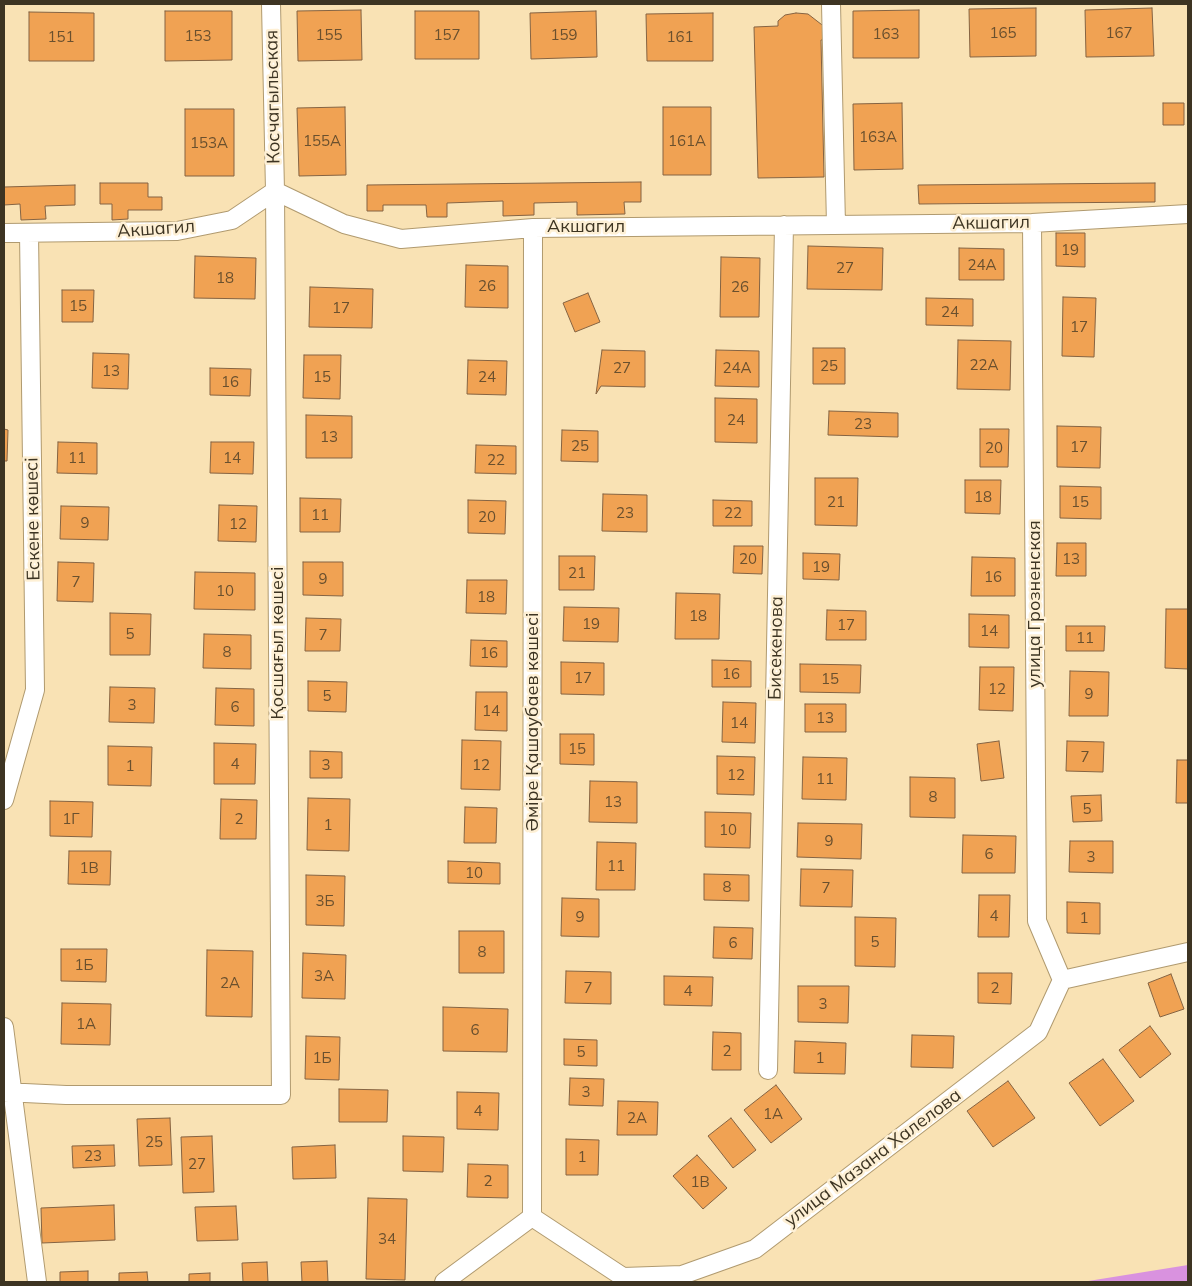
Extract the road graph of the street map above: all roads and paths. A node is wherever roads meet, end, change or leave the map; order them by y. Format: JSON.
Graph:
{"nodes":[{"id":1,"x":271,"y":4,"type":"edge"},
{"id":2,"x":831,"y":4,"type":"edge"},
{"id":3,"x":275,"y":191,"type":"junction"},
{"id":4,"x":1188,"y":214,"type":"edge"},
{"id":5,"x":1032,"y":223,"type":"junction"},
{"id":6,"x":836,"y":225,"type":"junction"},
{"id":7,"x":784,"y":226,"type":"junction"},
{"id":8,"x":533,"y":228,"type":"junction"},
{"id":9,"x":4,"y":233,"type":"edge"},
{"id":10,"x":29,"y":233,"type":"junction"},
{"id":11,"x":4,"y":800,"type":"edge"},
{"id":12,"x":1188,"y":952,"type":"edge"},
{"id":13,"x":1062,"y":980,"type":"junction"},
{"id":14,"x":4,"y":1027,"type":"edge"},
{"id":15,"x":768,"y":1070,"type":"dead end"},
{"id":16,"x":8,"y":1091,"type":"edge"},
{"id":17,"x":532,"y":1217,"type":"junction"},
{"id":18,"x":37,"y":1282,"type":"edge"},
{"id":19,"x":444,"y":1282,"type":"edge"}],
"edges":[{"from":1,"to":3,"type":"street","name":"Косчагыльская"},
{"from":2,"to":6,"type":"street"},
{"from":3,"to":8,"type":"street","name":"Акшагил"},
{"from":3,"to":10,"type":"street","name":"Акшагил"},
{"from":3,"to":16,"type":"street","name":"Қосшағыл көшесі"},
{"from":4,"to":5,"type":"street","name":"Акшагил"},
{"from":5,"to":6,"type":"street","name":"Акшагил"},
{"from":5,"to":13,"type":"street","name":"улица Грозненская"},
{"from":6,"to":7,"type":"street","name":"Акшагил"},
{"from":7,"to":8,"type":"street","name":"Акшагил"},
{"from":7,"to":15,"type":"street","name":"Бисекенова"},
{"from":8,"to":17,"type":"street","name":"Әміре Қашаубаев көшесі"},
{"from":9,"to":10,"type":"street","name":"Акшагил"},
{"from":10,"to":11,"type":"street","name":"Ескене көшесі"},
{"from":12,"to":13,"type":"street"},
{"from":13,"to":17,"type":"street","name":"улица Мазана Халелова"},
{"from":14,"to":16,"type":"street"},
{"from":16,"to":18,"type":"street"},
{"from":17,"to":19,"type":"street"}]}
